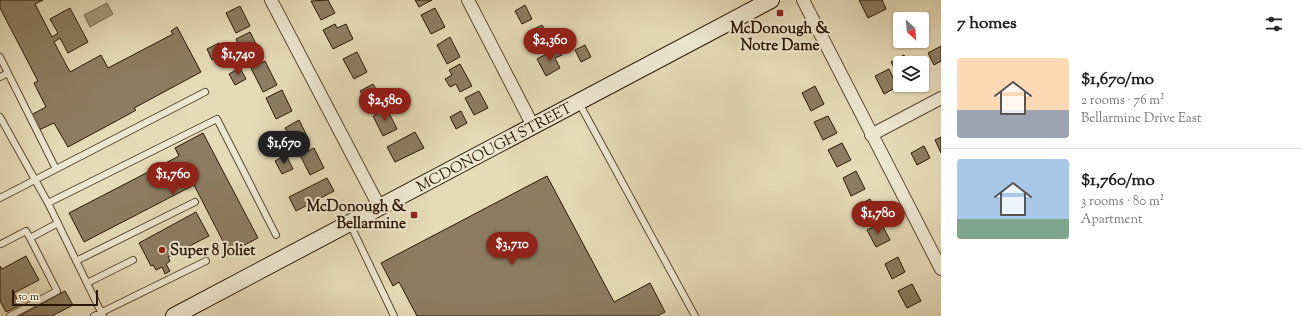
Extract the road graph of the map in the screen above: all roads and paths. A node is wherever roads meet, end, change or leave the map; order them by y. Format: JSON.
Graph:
{"nodes":[{"id":1,"x":271,"y":0,"type":"edge"},
{"id":2,"x":468,"y":0,"type":"edge"},
{"id":3,"x":771,"y":0,"type":"edge"},
{"id":4,"x":803,"y":0,"type":"edge"},
{"id":5,"x":0,"y":57,"type":"edge"},
{"id":6,"x":8,"y":73,"type":"junction"},
{"id":7,"x":0,"y":77,"type":"edge"},
{"id":8,"x":205,"y":92,"type":"dead end"},
{"id":9,"x":941,"y":98,"type":"edge"},
{"id":10,"x":578,"y":102,"type":"junction"},
{"id":11,"x":0,"y":117,"type":"edge"},
{"id":12,"x":533,"y":126,"type":"junction"},
{"id":13,"x":871,"y":134,"type":"junction"},
{"id":14,"x":56,"y":170,"type":"junction"},
{"id":15,"x":36,"y":180,"type":"junction"},
{"id":16,"x":1,"y":196,"type":"edge"},
{"id":17,"x":195,"y":202,"type":"dead end"},
{"id":18,"x":48,"y":203,"type":"junction"},
{"id":19,"x":380,"y":208,"type":"junction"},
{"id":20,"x":58,"y":223,"type":"junction"},
{"id":21,"x":350,"y":224,"type":"junction"},
{"id":22,"x":276,"y":236,"type":"dead end"},
{"id":23,"x":30,"y":238,"type":"junction"},
{"id":24,"x":1,"y":244,"type":"dead end"},
{"id":25,"x":133,"y":260,"type":"dead end"},
{"id":26,"x":206,"y":260,"type":"dead end"},
{"id":27,"x":76,"y":261,"type":"junction"},
{"id":28,"x":941,"y":269,"type":"edge"},
{"id":29,"x":87,"y":284,"type":"junction"},
{"id":30,"x":102,"y":314,"type":"edge"},
{"id":31,"x":10,"y":316,"type":"edge"},
{"id":32,"x":94,"y":316,"type":"edge"},
{"id":33,"x":174,"y":316,"type":"edge"},
{"id":34,"x":394,"y":316,"type":"edge"},
{"id":35,"x":695,"y":316,"type":"edge"}],
"edges":[{"from":1,"to":19,"type":"street"},
{"from":2,"to":12,"type":"street"},
{"from":3,"to":10,"type":"street","name":"MCDONOUGH STREET"},
{"from":4,"to":13,"type":"street"},
{"from":5,"to":6,"type":"lane"},
{"from":6,"to":7,"type":"lane"},
{"from":6,"to":14,"type":"lane"},
{"from":8,"to":14,"type":"lane"},
{"from":9,"to":13,"type":"street"},
{"from":10,"to":12,"type":"street","name":"MCDONOUGH STREET"},
{"from":10,"to":35,"type":"lane"},
{"from":11,"to":15,"type":"lane"},
{"from":12,"to":19,"type":"street","name":"MCDONOUGH STREET"},
{"from":13,"to":28,"type":"street"},
{"from":14,"to":15,"type":"lane"},
{"from":15,"to":16,"type":"lane"},
{"from":15,"to":18,"type":"lane"},
{"from":17,"to":27,"type":"lane"},
{"from":18,"to":20,"type":"lane"},
{"from":18,"to":22,"type":"lane"},
{"from":19,"to":21,"type":"street","name":"MCDONOUGH STREET"},
{"from":20,"to":23,"type":"lane"},
{"from":20,"to":27,"type":"lane"},
{"from":21,"to":33,"type":"street","name":"MCDONOUGH STREET"},
{"from":21,"to":34,"type":"lane"},
{"from":23,"to":24,"type":"lane"},
{"from":23,"to":31,"type":"lane"},
{"from":25,"to":29,"type":"lane"},
{"from":26,"to":30,"type":"lane"},
{"from":27,"to":29,"type":"lane"},
{"from":29,"to":30,"type":"lane"},
{"from":30,"to":32,"type":"lane"}]}
